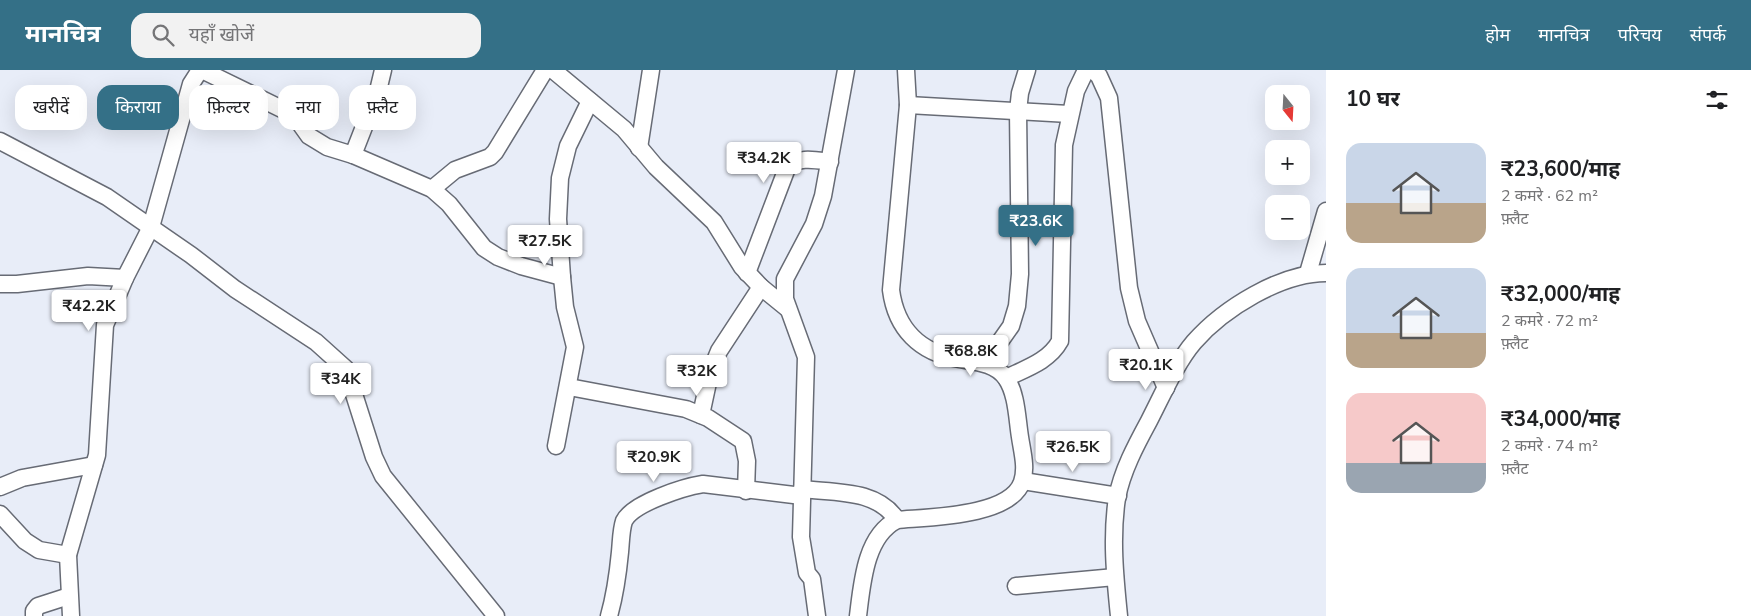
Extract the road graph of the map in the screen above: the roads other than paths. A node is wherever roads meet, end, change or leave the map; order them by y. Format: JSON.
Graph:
{"nodes":[{"id":1,"x":201,"y":70,"type":"edge"},
{"id":2,"x":383,"y":70,"type":"edge"},
{"id":3,"x":544,"y":70,"type":"edge"},
{"id":4,"x":553,"y":70,"type":"edge"},
{"id":5,"x":651,"y":70,"type":"edge"},
{"id":6,"x":846,"y":70,"type":"edge"},
{"id":7,"x":906,"y":70,"type":"edge"},
{"id":8,"x":1027,"y":70,"type":"edge"},
{"id":9,"x":1086,"y":70,"type":"edge"},
{"id":10,"x":1093,"y":70,"type":"edge"},
{"id":11,"x":590,"y":101,"type":"junction"},
{"id":12,"x":908,"y":105,"type":"junction"},
{"id":13,"x":1018,"y":112,"type":"junction"},
{"id":14,"x":1069,"y":114,"type":"junction"},
{"id":15,"x":0,"y":140,"type":"edge"},
{"id":16,"x":639,"y":148,"type":"junction"},
{"id":17,"x":353,"y":155,"type":"junction"},
{"id":18,"x":830,"y":162,"type":"junction"},
{"id":19,"x":432,"y":189,"type":"junction"},
{"id":20,"x":1326,"y":211,"type":"edge"},
{"id":21,"x":151,"y":227,"type":"junction"},
{"id":22,"x":747,"y":273,"type":"junction"},
{"id":23,"x":1308,"y":273,"type":"junction"},
{"id":24,"x":1326,"y":273,"type":"edge"},
{"id":25,"x":562,"y":277,"type":"junction"},
{"id":26,"x":124,"y":278,"type":"junction"},
{"id":27,"x":0,"y":284,"type":"edge"},
{"id":28,"x":761,"y":287,"type":"junction"},
{"id":29,"x":788,"y":309,"type":"junction"},
{"id":30,"x":985,"y":362,"type":"junction"},
{"id":31,"x":1006,"y":378,"type":"junction"},
{"id":32,"x":569,"y":387,"type":"junction"},
{"id":33,"x":1166,"y":388,"type":"junction"},
{"id":34,"x":701,"y":415,"type":"junction"},
{"id":35,"x":556,"y":446,"type":"dead end"},
{"id":36,"x":94,"y":465,"type":"junction"},
{"id":37,"x":1023,"y":481,"type":"junction"},
{"id":38,"x":0,"y":487,"type":"edge"},
{"id":39,"x":746,"y":491,"type":"junction"},
{"id":40,"x":802,"y":493,"type":"junction"},
{"id":41,"x":1118,"y":496,"type":"junction"},
{"id":42,"x":0,"y":514,"type":"edge"},
{"id":43,"x":897,"y":520,"type":"junction"},
{"id":44,"x":68,"y":555,"type":"junction"},
{"id":45,"x":1115,"y":577,"type":"junction"},
{"id":46,"x":1016,"y":586,"type":"dead end"},
{"id":47,"x":70,"y":596,"type":"junction"},
{"id":48,"x":34,"y":616,"type":"edge"},
{"id":49,"x":71,"y":616,"type":"edge"},
{"id":50,"x":496,"y":616,"type":"edge"},
{"id":51,"x":609,"y":616,"type":"edge"},
{"id":52,"x":816,"y":616,"type":"edge"},
{"id":53,"x":858,"y":616,"type":"edge"},
{"id":54,"x":1119,"y":616,"type":"edge"}],
"edges":[{"from":1,"to":17,"type":"street"},
{"from":1,"to":21,"type":"street"},
{"from":2,"to":17,"type":"street"},
{"from":3,"to":19,"type":"street"},
{"from":4,"to":11,"type":"street"},
{"from":5,"to":16,"type":"street"},
{"from":6,"to":18,"type":"street"},
{"from":7,"to":12,"type":"street"},
{"from":8,"to":13,"type":"street"},
{"from":9,"to":14,"type":"street"},
{"from":10,"to":33,"type":"street"},
{"from":11,"to":16,"type":"street"},
{"from":11,"to":25,"type":"street"},
{"from":12,"to":13,"type":"street"},
{"from":12,"to":30,"type":"street"},
{"from":13,"to":14,"type":"street"},
{"from":13,"to":30,"type":"street"},
{"from":14,"to":31,"type":"street"},
{"from":15,"to":21,"type":"street"},
{"from":16,"to":22,"type":"street"},
{"from":17,"to":19,"type":"street"},
{"from":18,"to":22,"type":"street"},
{"from":18,"to":29,"type":"street"},
{"from":19,"to":25,"type":"street"},
{"from":20,"to":23,"type":"street"},
{"from":21,"to":26,"type":"street"},
{"from":21,"to":50,"type":"street"},
{"from":22,"to":28,"type":"street"},
{"from":23,"to":24,"type":"street"},
{"from":23,"to":33,"type":"street"},
{"from":25,"to":32,"type":"street"},
{"from":26,"to":27,"type":"street"},
{"from":26,"to":36,"type":"street"},
{"from":28,"to":29,"type":"street"},
{"from":28,"to":34,"type":"street"},
{"from":29,"to":40,"type":"street"},
{"from":30,"to":31,"type":"street"},
{"from":31,"to":37,"type":"street"},
{"from":32,"to":34,"type":"street"},
{"from":32,"to":35,"type":"street"},
{"from":33,"to":41,"type":"street"},
{"from":34,"to":39,"type":"street"},
{"from":36,"to":38,"type":"street"},
{"from":36,"to":44,"type":"street"},
{"from":37,"to":41,"type":"street"},
{"from":37,"to":43,"type":"street"},
{"from":39,"to":40,"type":"street"},
{"from":39,"to":51,"type":"street"},
{"from":40,"to":43,"type":"street"},
{"from":40,"to":52,"type":"street"},
{"from":41,"to":45,"type":"street"},
{"from":42,"to":44,"type":"street"},
{"from":43,"to":53,"type":"street"},
{"from":44,"to":47,"type":"street"},
{"from":45,"to":46,"type":"street"},
{"from":45,"to":54,"type":"street"},
{"from":47,"to":48,"type":"street"},
{"from":47,"to":49,"type":"street"}]}
